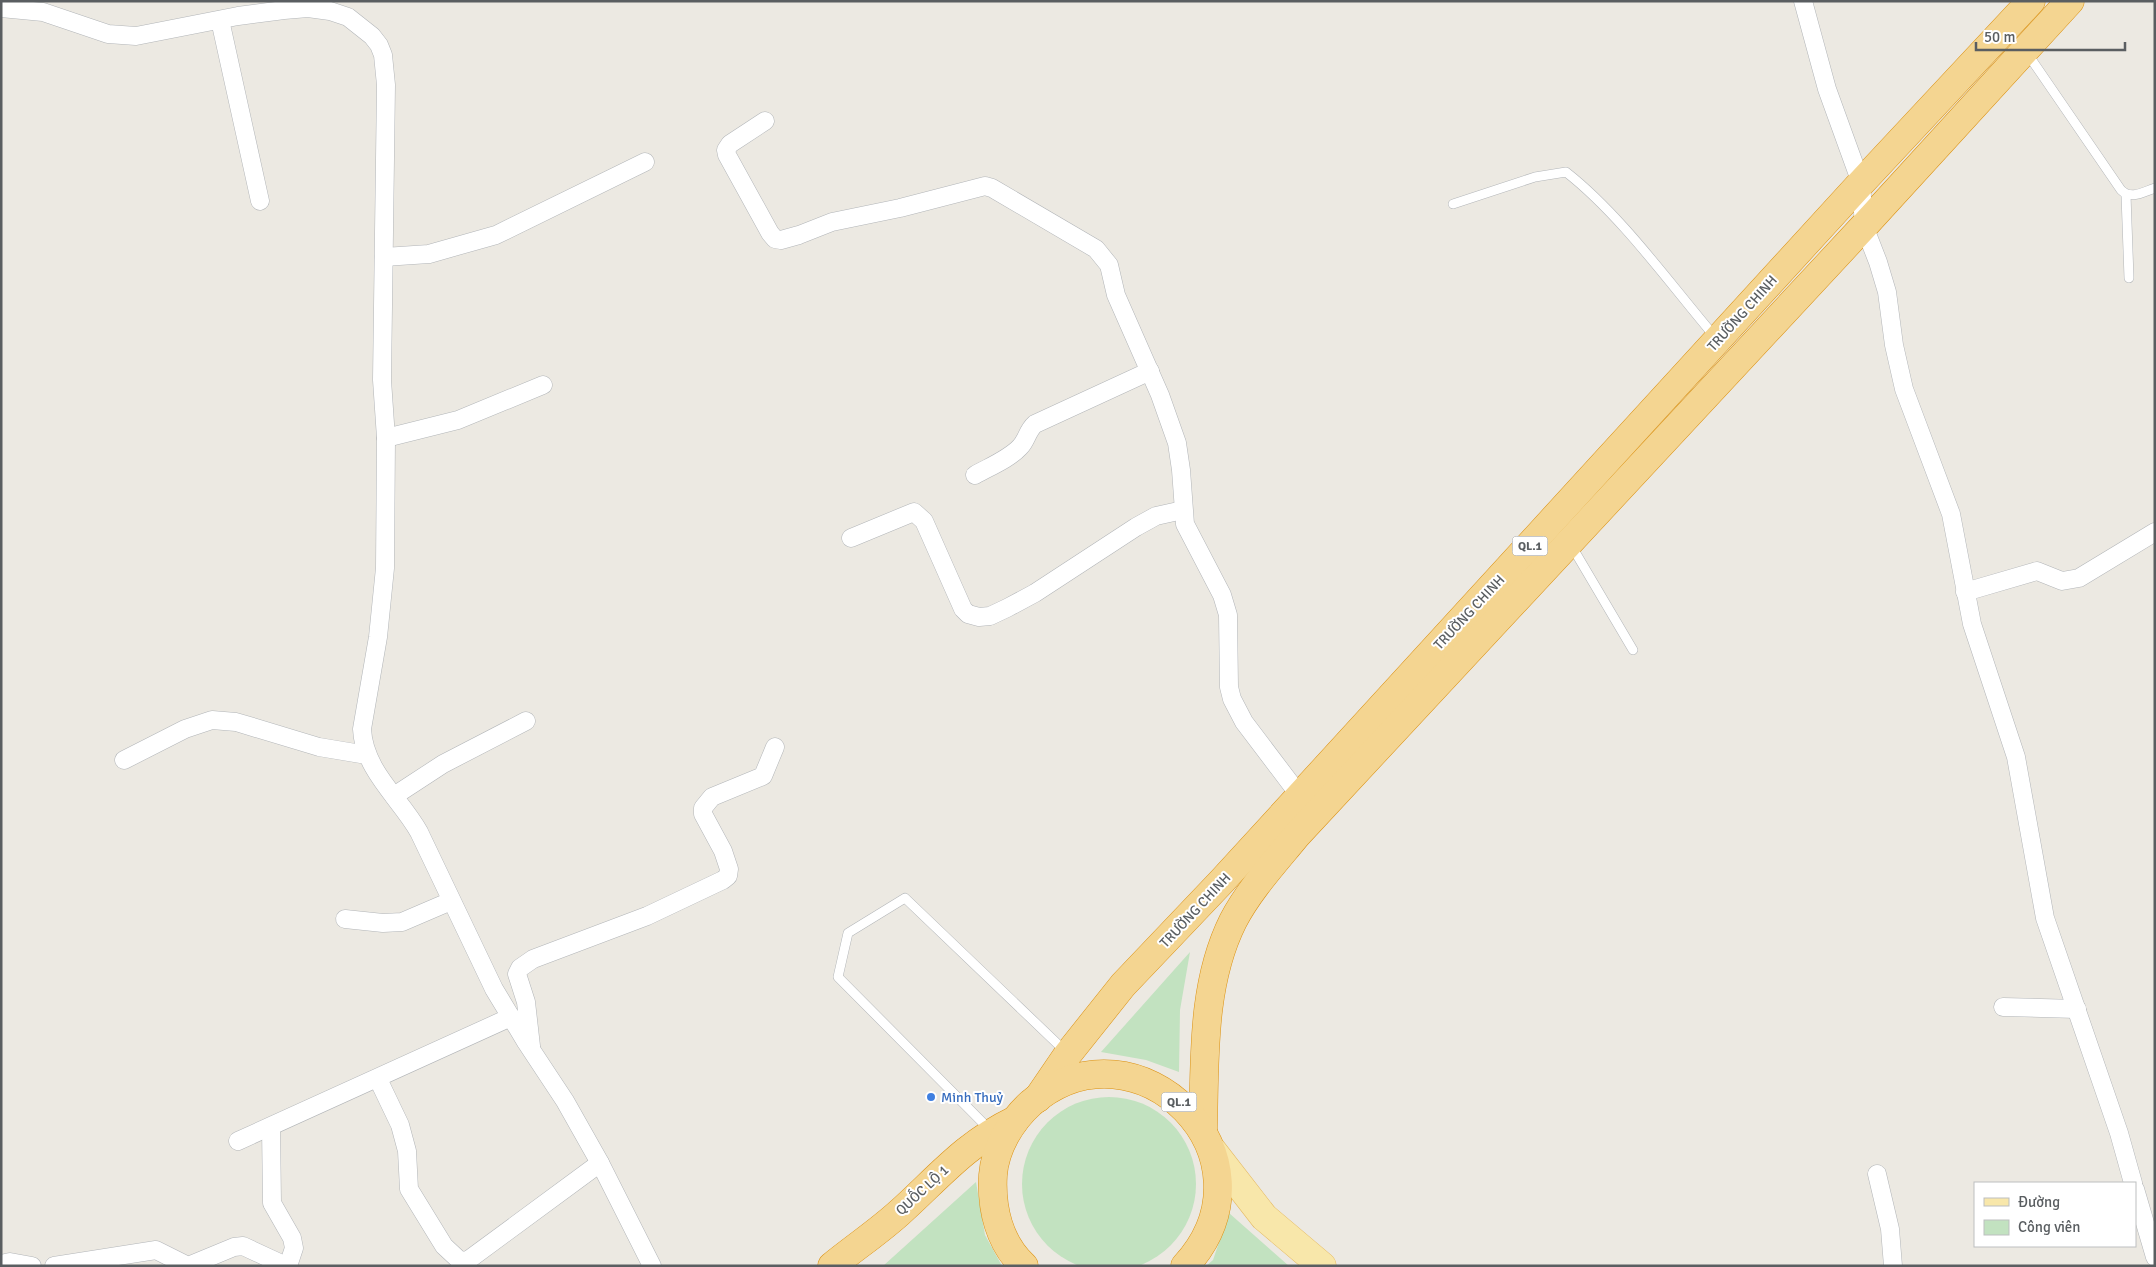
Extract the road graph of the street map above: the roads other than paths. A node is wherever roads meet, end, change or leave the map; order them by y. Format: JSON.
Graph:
{"nodes":[{"id":1,"x":1803,"y":1,"type":"edge"},
{"id":2,"x":2031,"y":1,"type":"edge"},
{"id":3,"x":2070,"y":1,"type":"edge"},
{"id":4,"x":1,"y":8,"type":"edge"},
{"id":5,"x":220,"y":20,"type":"junction"},
{"id":6,"x":2026,"y":50,"type":"junction"},
{"id":7,"x":765,"y":121,"type":"dead end"},
{"id":8,"x":645,"y":162,"type":"dead end"},
{"id":9,"x":1861,"y":183,"type":"junction"},
{"id":10,"x":2155,"y":188,"type":"edge"},
{"id":11,"x":2126,"y":194,"type":"junction"},
{"id":12,"x":260,"y":201,"type":"dead end"},
{"id":13,"x":1453,"y":204,"type":"dead end"},
{"id":14,"x":1864,"y":226,"type":"junction"},
{"id":15,"x":384,"y":257,"type":"junction"},
{"id":16,"x":2128,"y":278,"type":"dead end"},
{"id":17,"x":1718,"y":340,"type":"junction"},
{"id":18,"x":1150,"y":372,"type":"junction"},
{"id":19,"x":543,"y":385,"type":"dead end"},
{"id":20,"x":386,"y":438,"type":"junction"},
{"id":21,"x":975,"y":475,"type":"dead end"},
{"id":22,"x":1183,"y":510,"type":"junction"},
{"id":23,"x":2155,"y":532,"type":"edge"},
{"id":24,"x":851,"y":538,"type":"dead end"},
{"id":25,"x":1570,"y":542,"type":"junction"},
{"id":26,"x":1965,"y":592,"type":"junction"},
{"id":27,"x":1633,"y":650,"type":"dead end"},
{"id":28,"x":526,"y":721,"type":"dead end"},
{"id":29,"x":775,"y":747,"type":"dead end"},
{"id":30,"x":366,"y":755,"type":"junction"},
{"id":31,"x":124,"y":760,"type":"dead end"},
{"id":32,"x":394,"y":796,"type":"junction"},
{"id":33,"x":1300,"y":796,"type":"junction"},
{"id":34,"x":451,"y":901,"type":"junction"},
{"id":35,"x":345,"y":919,"type":"dead end"},
{"id":36,"x":2003,"y":1007,"type":"dead end"},
{"id":37,"x":2077,"y":1009,"type":"junction"},
{"id":38,"x":511,"y":1017,"type":"junction"},
{"id":39,"x":531,"y":1050,"type":"junction"},
{"id":40,"x":1068,"y":1054,"type":"junction"},
{"id":41,"x":378,"y":1078,"type":"junction"},
{"id":42,"x":1038,"y":1098,"type":"junction"},
{"id":43,"x":1003,"y":1126,"type":"junction"},
{"id":44,"x":271,"y":1127,"type":"junction"},
{"id":45,"x":1207,"y":1140,"type":"junction"},
{"id":46,"x":238,"y":1141,"type":"dead end"},
{"id":47,"x":600,"y":1163,"type":"junction"},
{"id":48,"x":1877,"y":1174,"type":"dead end"},
{"id":49,"x":2133,"y":1182,"type":"edge"},
{"id":50,"x":2136,"y":1191,"type":"edge"},
{"id":51,"x":2155,"y":1256,"type":"edge"},
{"id":52,"x":1,"y":1264,"type":"edge"},
{"id":53,"x":32,"y":1266,"type":"edge"},
{"id":54,"x":54,"y":1266,"type":"edge"},
{"id":55,"x":287,"y":1266,"type":"edge"},
{"id":56,"x":652,"y":1266,"type":"edge"},
{"id":57,"x":832,"y":1266,"type":"edge"},
{"id":58,"x":1024,"y":1266,"type":"edge"},
{"id":59,"x":1185,"y":1266,"type":"edge"},
{"id":60,"x":1322,"y":1266,"type":"edge"},
{"id":61,"x":1893,"y":1266,"type":"edge"}],
"edges":[{"from":1,"to":9,"type":"street"},
{"from":2,"to":9,"type":"highway","name":"TRƯỜNG CHINH","number":"QL.1"},
{"from":3,"to":6,"type":"highway","name":"TRƯỜNG CHINH","number":"QL.1"},
{"from":4,"to":5,"type":"street"},
{"from":5,"to":12,"type":"street"},
{"from":5,"to":15,"type":"street"},
{"from":6,"to":11,"type":"lane"},
{"from":6,"to":14,"type":"highway","name":"TRƯỜNG CHINH","number":"QL.1"},
{"from":7,"to":18,"type":"street"},
{"from":8,"to":15,"type":"street"},
{"from":9,"to":14,"type":"street"},
{"from":9,"to":17,"type":"highway","name":"TRƯỜNG CHINH","number":"QL.1"},
{"from":10,"to":11,"type":"lane"},
{"from":11,"to":16,"type":"lane"},
{"from":13,"to":17,"type":"lane"},
{"from":14,"to":25,"type":"highway","name":"TRƯỜNG CHINH","number":"QL.1"},
{"from":14,"to":26,"type":"street"},
{"from":15,"to":20,"type":"street"},
{"from":17,"to":33,"type":"highway","name":"TRƯỜNG CHINH","number":"QL.1"},
{"from":18,"to":21,"type":"street"},
{"from":18,"to":22,"type":"street"},
{"from":19,"to":20,"type":"street"},
{"from":20,"to":30,"type":"street"},
{"from":22,"to":24,"type":"street"},
{"from":22,"to":33,"type":"street"},
{"from":23,"to":26,"type":"street"},
{"from":25,"to":27,"type":"lane"},
{"from":25,"to":45,"type":"highway","name":"TRƯỜNG CHINH","number":"QL.1"},
{"from":26,"to":37,"type":"street"},
{"from":28,"to":32,"type":"street"},
{"from":29,"to":39,"type":"street"},
{"from":30,"to":31,"type":"street"},
{"from":30,"to":32,"type":"street"},
{"from":32,"to":34,"type":"street"},
{"from":33,"to":40,"type":"highway","name":"TRƯỜNG CHINH","number":"QL.1"},
{"from":34,"to":35,"type":"street"},
{"from":34,"to":38,"type":"street"},
{"from":36,"to":37,"type":"street"},
{"from":37,"to":49,"type":"street"},
{"from":38,"to":39,"type":"street"},
{"from":38,"to":41,"type":"street"},
{"from":39,"to":47,"type":"street"},
{"from":40,"to":42,"type":"highway","name":"TRƯỜNG CHINH","number":"QL.1"},
{"from":40,"to":43,"type":"lane"},
{"from":41,"to":44,"type":"street"},
{"from":41,"to":47,"type":"street"},
{"from":42,"to":43,"type":"highway","number":"QL.1"},
{"from":42,"to":45,"type":"highway","number":"QL.1"},
{"from":43,"to":57,"type":"highway","name":"QUỐC LỘ 1","number":"QL.1"},
{"from":43,"to":58,"type":"highway","number":"QL.1"},
{"from":44,"to":46,"type":"street"},
{"from":44,"to":55,"type":"street"},
{"from":45,"to":59,"type":"highway","number":"QL.1"},
{"from":45,"to":60,"type":"main road"},
{"from":47,"to":56,"type":"street"},
{"from":48,"to":61,"type":"street"},
{"from":50,"to":51,"type":"street"},
{"from":52,"to":53,"type":"street"},
{"from":54,"to":55,"type":"street"}]}
